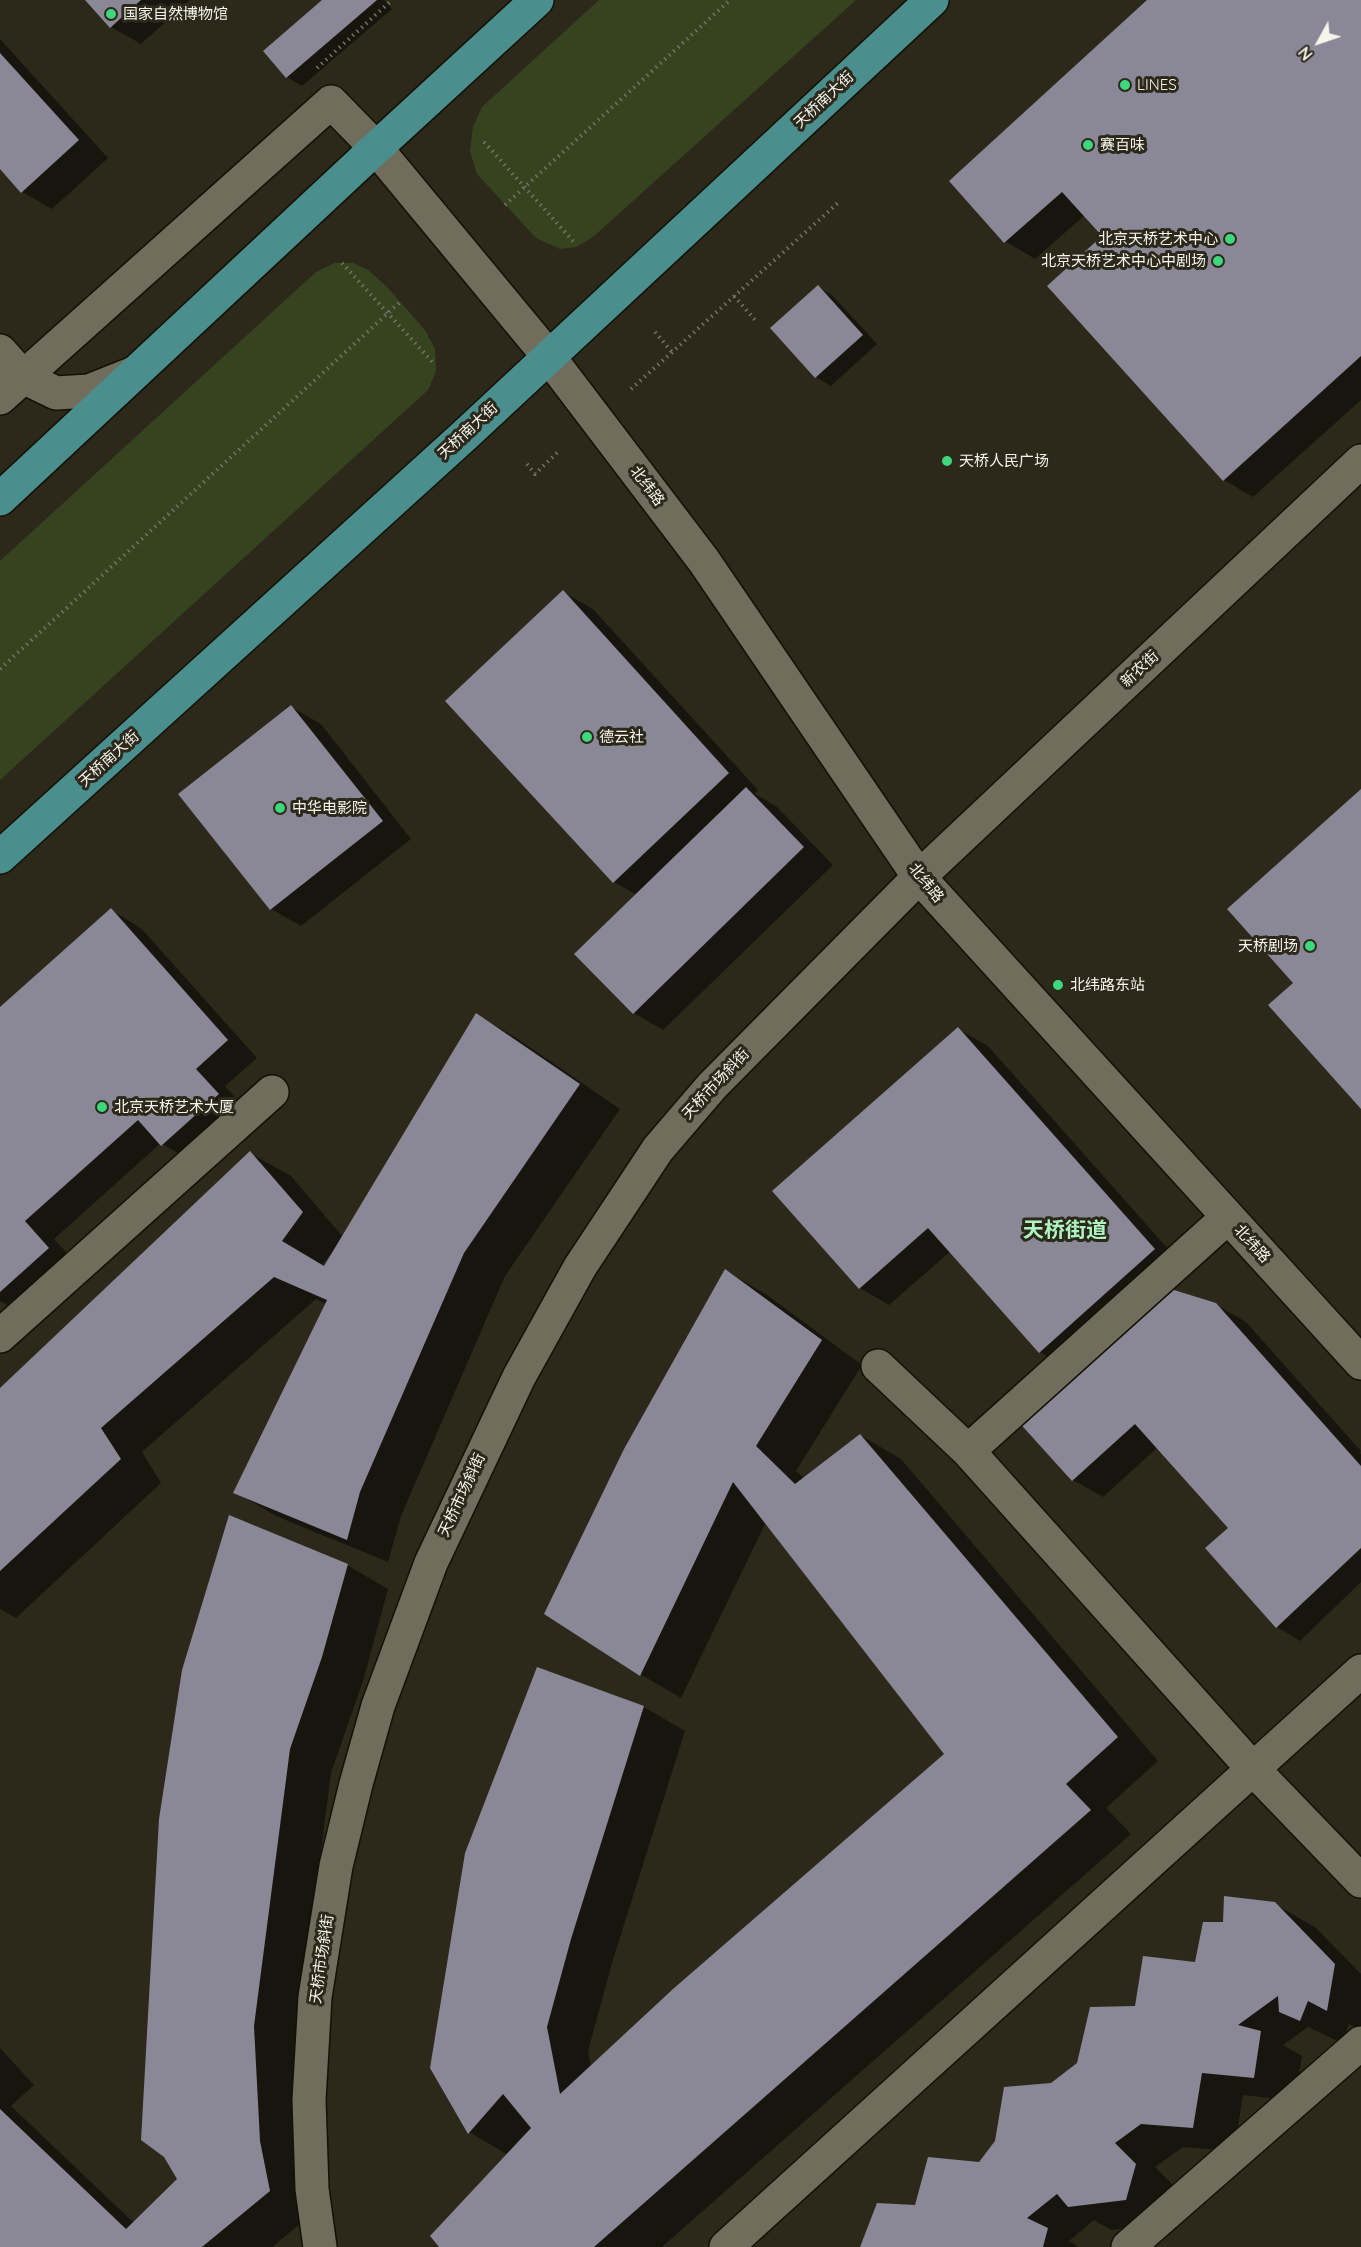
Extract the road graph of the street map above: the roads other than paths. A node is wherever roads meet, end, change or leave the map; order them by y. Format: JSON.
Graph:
{"nodes":[{"id":1,"x":537,"y":0,"type":"edge"},
{"id":2,"x":932,"y":0,"type":"edge"},
{"id":3,"x":376,"y":148,"type":"junction"},
{"id":4,"x":0,"y":351,"type":"edge"},
{"id":5,"x":549,"y":357,"type":"junction"},
{"id":6,"x":135,"y":373,"type":"junction"},
{"id":7,"x":12,"y":388,"type":"edge"},
{"id":8,"x":1361,"y":461,"type":"edge"},
{"id":9,"x":0,"y":499,"type":"edge"},
{"id":10,"x":0,"y":857,"type":"edge"},
{"id":11,"x":919,"y":877,"type":"junction"},
{"id":12,"x":272,"y":1092,"type":"dead end"},
{"id":13,"x":1228,"y":1217,"type":"junction"},
{"id":14,"x":0,"y":1336,"type":"edge"},
{"id":15,"x":1361,"y":1363,"type":"edge"},
{"id":16,"x":878,"y":1366,"type":"dead end"},
{"id":17,"x":968,"y":1451,"type":"junction"},
{"id":18,"x":1361,"y":1671,"type":"edge"},
{"id":19,"x":1253,"y":1769,"type":"junction"},
{"id":20,"x":1361,"y":1881,"type":"edge"},
{"id":21,"x":1361,"y":2043,"type":"edge"},
{"id":22,"x":320,"y":2247,"type":"edge"},
{"id":23,"x":726,"y":2247,"type":"edge"},
{"id":24,"x":1128,"y":2247,"type":"edge"}],
"edges":[{"from":1,"to":3,"type":"main road"},
{"from":2,"to":5,"type":"main road","name":"天桥南大街"},
{"from":3,"to":5,"type":"street","name":"北纬路"},
{"from":3,"to":6,"type":"main road"},
{"from":3,"to":7,"type":"street","name":"北纬路"},
{"from":4,"to":7,"type":"street"},
{"from":5,"to":10,"type":"main road","name":"天桥南大街"},
{"from":5,"to":11,"type":"street","name":"北纬路"},
{"from":6,"to":7,"type":"street"},
{"from":6,"to":9,"type":"main road"},
{"from":8,"to":11,"type":"street","name":"新农街"},
{"from":11,"to":13,"type":"street","name":"北纬路"},
{"from":11,"to":22,"type":"street","name":"天桥市场斜街"},
{"from":12,"to":14,"type":"street"},
{"from":13,"to":15,"type":"street","name":"北纬路"},
{"from":13,"to":17,"type":"street"},
{"from":16,"to":17,"type":"street"},
{"from":17,"to":19,"type":"street"},
{"from":18,"to":19,"type":"street"},
{"from":19,"to":20,"type":"street"},
{"from":19,"to":23,"type":"street"},
{"from":21,"to":24,"type":"street"}]}
